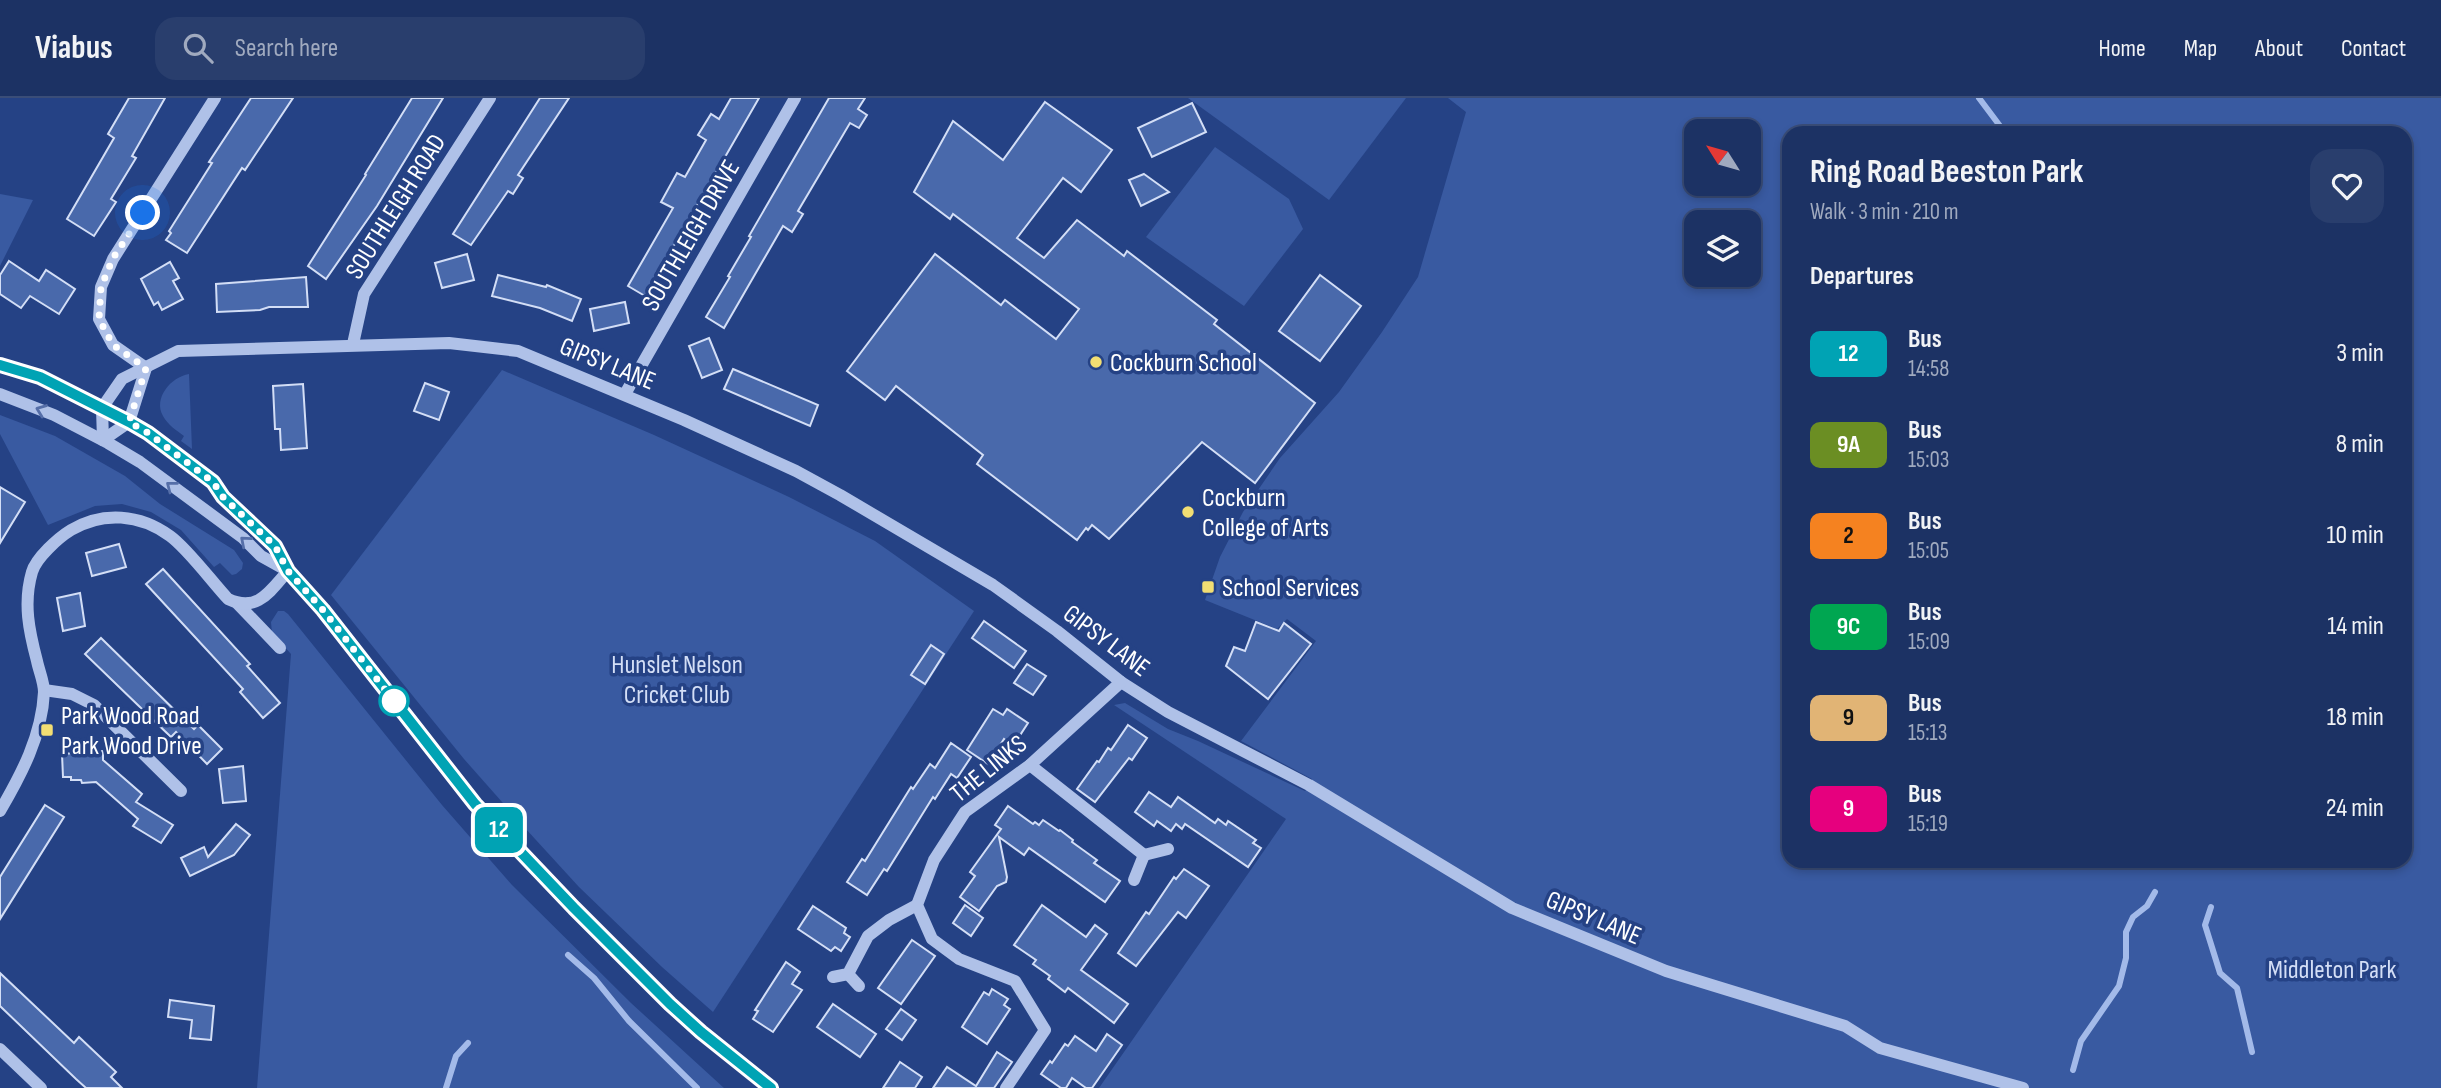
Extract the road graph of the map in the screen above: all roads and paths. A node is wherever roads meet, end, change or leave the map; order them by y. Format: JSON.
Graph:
{"nodes":[{"id":1,"x":215,"y":98,"type":"edge"},
{"id":2,"x":490,"y":98,"type":"edge"},
{"id":3,"x":795,"y":98,"type":"edge"},
{"id":4,"x":353,"y":344,"type":"junction"},
{"id":5,"x":0,"y":365,"type":"edge"},
{"id":6,"x":146,"y":368,"type":"junction"},
{"id":7,"x":0,"y":394,"type":"edge"},
{"id":8,"x":625,"y":394,"type":"junction"},
{"id":9,"x":102,"y":408,"type":"junction"},
{"id":10,"x":129,"y":422,"type":"junction"},
{"id":11,"x":103,"y":440,"type":"junction"},
{"id":12,"x":288,"y":571,"type":"junction"},
{"id":13,"x":237,"y":603,"type":"junction"},
{"id":14,"x":280,"y":648,"type":"dead end"},
{"id":15,"x":1121,"y":682,"type":"junction"},
{"id":16,"x":44,"y":690,"type":"junction"},
{"id":17,"x":1030,"y":765,"type":"junction"},
{"id":18,"x":181,"y":791,"type":"dead end"},
{"id":19,"x":0,"y":811,"type":"edge"},
{"id":20,"x":1168,"y":849,"type":"dead end"},
{"id":21,"x":1144,"y":855,"type":"junction"},
{"id":22,"x":1134,"y":880,"type":"dead end"},
{"id":23,"x":917,"y":905,"type":"junction"},
{"id":24,"x":848,"y":974,"type":"junction"},
{"id":25,"x":833,"y":977,"type":"dead end"},
{"id":26,"x":859,"y":986,"type":"dead end"},
{"id":27,"x":0,"y":1049,"type":"edge"},
{"id":28,"x":41,"y":1088,"type":"edge"},
{"id":29,"x":771,"y":1088,"type":"edge"},
{"id":30,"x":1006,"y":1088,"type":"edge"},
{"id":31,"x":2023,"y":1088,"type":"edge"}],
"edges":[{"from":1,"to":6,"type":"street"},
{"from":2,"to":4,"type":"street","name":"SOUTHLEIGH ROAD"},
{"from":3,"to":8,"type":"street","name":"SOUTHLEIGH DRIVE"},
{"from":4,"to":6,"type":"street","name":"GIPSY LANE"},
{"from":4,"to":8,"type":"street","name":"GIPSY LANE"},
{"from":5,"to":9,"type":"street"},
{"from":6,"to":9,"type":"street","name":"GIPSY LANE"},
{"from":6,"to":10,"type":"street"},
{"from":11,"to":7,"type":"street","one_way":true},
{"from":8,"to":15,"type":"street","name":"GIPSY LANE"},
{"from":9,"to":10,"type":"street"},
{"from":9,"to":11,"type":"street"},
{"from":10,"to":11,"type":"street"},
{"from":10,"to":12,"type":"street"},
{"from":12,"to":11,"type":"street","one_way":true},
{"from":12,"to":13,"type":"street"},
{"from":12,"to":29,"type":"street"},
{"from":13,"to":14,"type":"street"},
{"from":13,"to":16,"type":"street"},
{"from":15,"to":17,"type":"street","name":"THE LINKS"},
{"from":15,"to":31,"type":"street","name":"GIPSY LANE"},
{"from":16,"to":18,"type":"street"},
{"from":16,"to":19,"type":"street"},
{"from":17,"to":21,"type":"street"},
{"from":17,"to":23,"type":"street","name":"THE LINKS"},
{"from":20,"to":21,"type":"street"},
{"from":21,"to":22,"type":"street"},
{"from":23,"to":24,"type":"street"},
{"from":23,"to":30,"type":"street"},
{"from":24,"to":25,"type":"street"},
{"from":24,"to":26,"type":"street"},
{"from":27,"to":28,"type":"street"}]}
